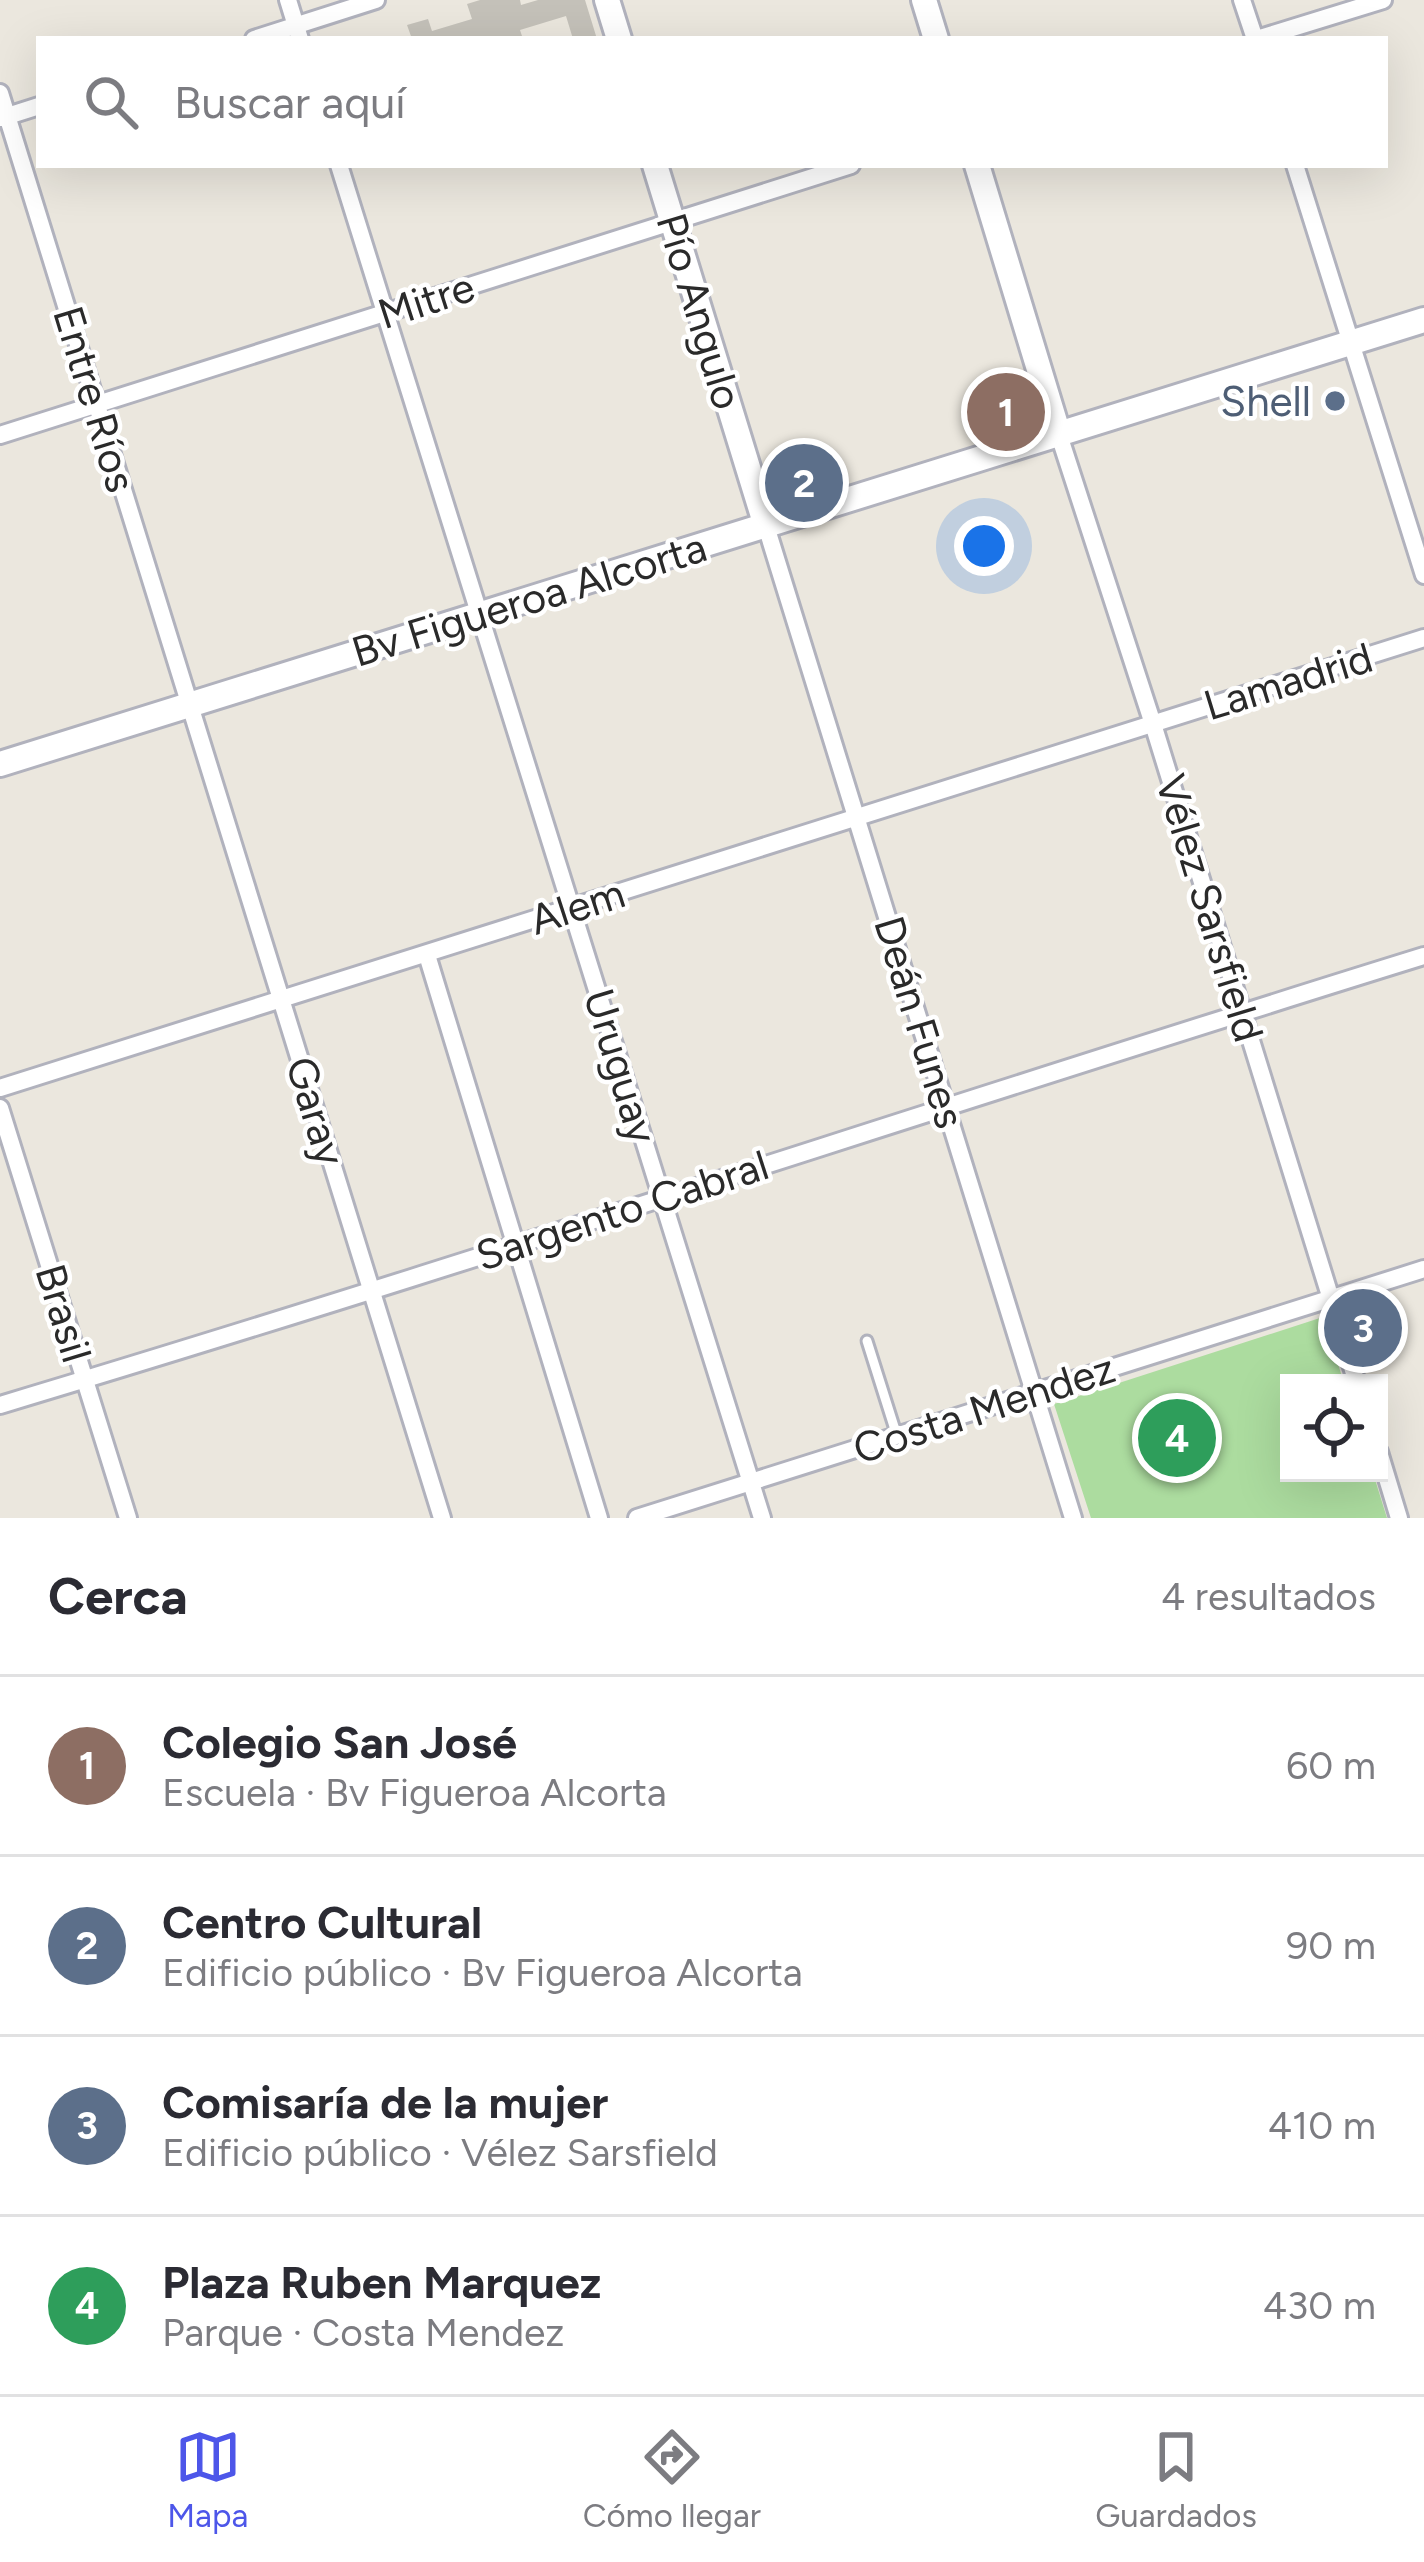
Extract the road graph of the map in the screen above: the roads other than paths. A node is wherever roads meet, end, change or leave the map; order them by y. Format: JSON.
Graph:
{"nodes":[{"id":1,"x":288,"y":0,"type":"edge"},
{"id":2,"x":376,"y":0,"type":"edge"},
{"id":3,"x":607,"y":0,"type":"edge"},
{"id":4,"x":924,"y":0,"type":"edge"},
{"id":5,"x":1243,"y":0,"type":"edge"},
{"id":6,"x":1383,"y":0,"type":"edge"},
{"id":7,"x":298,"y":32,"type":"edge"},
{"id":8,"x":618,"y":36,"type":"edge"},
{"id":9,"x":935,"y":36,"type":"edge"},
{"id":10,"x":1255,"y":36,"type":"edge"},
{"id":11,"x":1266,"y":36,"type":"edge"},
{"id":12,"x":0,"y":93,"type":"edge"},
{"id":13,"x":36,"y":107,"type":"edge"},
{"id":14,"x":4,"y":117,"type":"edge"},
{"id":15,"x":340,"y":168,"type":"edge"},
{"id":16,"x":656,"y":168,"type":"edge"},
{"id":17,"x":842,"y":168,"type":"edge"},
{"id":18,"x":978,"y":168,"type":"edge"},
{"id":19,"x":1295,"y":168,"type":"edge"},
{"id":20,"x":672,"y":222,"type":"junction"},
{"id":21,"x":386,"y":312,"type":"junction"},
{"id":22,"x":1424,"y":320,"type":"edge"},
{"id":23,"x":1351,"y":343,"type":"junction"},
{"id":24,"x":97,"y":404,"type":"junction"},
{"id":25,"x":0,"y":435,"type":"edge"},
{"id":26,"x":1058,"y":435,"type":"junction"},
{"id":27,"x":766,"y":526,"type":"junction"},
{"id":28,"x":1424,"y":575,"type":"edge"},
{"id":29,"x":480,"y":615,"type":"junction"},
{"id":30,"x":1424,"y":638,"type":"edge"},
{"id":31,"x":190,"y":704,"type":"junction"},
{"id":32,"x":1153,"y":724,"type":"junction"},
{"id":33,"x":0,"y":764,"type":"edge"},
{"id":34,"x":856,"y":817,"type":"junction"},
{"id":35,"x":571,"y":907,"type":"junction"},
{"id":36,"x":427,"y":955,"type":"junction"},
{"id":37,"x":1424,"y":956,"type":"edge"},
{"id":38,"x":281,"y":999,"type":"junction"},
{"id":39,"x":1242,"y":1012,"type":"junction"},
{"id":40,"x":0,"y":1088,"type":"edge"},
{"id":41,"x":945,"y":1104,"type":"junction"},
{"id":42,"x":0,"y":1108,"type":"edge"},
{"id":43,"x":662,"y":1197,"type":"junction"},
{"id":44,"x":515,"y":1246,"type":"junction"},
{"id":45,"x":1424,"y":1269,"type":"edge"},
{"id":46,"x":372,"y":1290,"type":"junction"},
{"id":47,"x":1331,"y":1298,"type":"junction"},
{"id":48,"x":867,"y":1341,"type":"dead end"},
{"id":49,"x":1355,"y":1374,"type":"edge"},
{"id":50,"x":85,"y":1380,"type":"junction"},
{"id":51,"x":1034,"y":1392,"type":"junction"},
{"id":52,"x":0,"y":1405,"type":"edge"},
{"id":53,"x":897,"y":1436,"type":"junction"},
{"id":54,"x":751,"y":1482,"type":"junction"},
{"id":55,"x":1388,"y":1482,"type":"edge"},
{"id":56,"x":128,"y":1518,"type":"edge"},
{"id":57,"x":442,"y":1518,"type":"edge"},
{"id":58,"x":599,"y":1518,"type":"edge"},
{"id":59,"x":637,"y":1518,"type":"edge"},
{"id":60,"x":762,"y":1518,"type":"edge"},
{"id":61,"x":1073,"y":1518,"type":"edge"},
{"id":62,"x":1399,"y":1518,"type":"edge"}],
"edges":[{"from":1,"to":7,"type":"street"},
{"from":2,"to":7,"type":"street"},
{"from":3,"to":8,"type":"main road"},
{"from":4,"to":9,"type":"main road"},
{"from":5,"to":10,"type":"street"},
{"from":6,"to":11,"type":"street"},
{"from":12,"to":14,"type":"street","name":"Entre Ríos"},
{"from":13,"to":14,"type":"street"},
{"from":14,"to":24,"type":"street","name":"Entre Ríos"},
{"from":15,"to":21,"type":"street","name":"Uruguay"},
{"from":16,"to":20,"type":"main road","name":"Pío Angulo"},
{"from":17,"to":20,"type":"street","name":"Mitre"},
{"from":18,"to":26,"type":"main road"},
{"from":19,"to":23,"type":"street"},
{"from":20,"to":21,"type":"street","name":"Mitre"},
{"from":20,"to":27,"type":"main road","name":"Pío Angulo"},
{"from":21,"to":24,"type":"street","name":"Mitre"},
{"from":21,"to":29,"type":"street","name":"Uruguay"},
{"from":22,"to":23,"type":"main road","name":"Bv Figueroa Alcorta"},
{"from":23,"to":26,"type":"main road","name":"Bv Figueroa Alcorta"},
{"from":23,"to":28,"type":"street"},
{"from":24,"to":25,"type":"street","name":"Mitre"},
{"from":24,"to":31,"type":"street","name":"Entre Ríos"},
{"from":26,"to":27,"type":"main road","name":"Bv Figueroa Alcorta"},
{"from":26,"to":32,"type":"street","name":"Vélez Sarsfield"},
{"from":27,"to":29,"type":"main road","name":"Bv Figueroa Alcorta"},
{"from":27,"to":34,"type":"street","name":"Deán Funes"},
{"from":29,"to":31,"type":"main road","name":"Bv Figueroa Alcorta"},
{"from":29,"to":35,"type":"street","name":"Uruguay"},
{"from":30,"to":32,"type":"street","name":"Lamadrid"},
{"from":31,"to":33,"type":"main road","name":"Bv Figueroa Alcorta"},
{"from":31,"to":38,"type":"street","name":"Garay"},
{"from":32,"to":34,"type":"street","name":"Alem"},
{"from":32,"to":39,"type":"street","name":"Vélez Sarsfield"},
{"from":34,"to":35,"type":"street","name":"Alem"},
{"from":34,"to":41,"type":"street","name":"Deán Funes"},
{"from":35,"to":36,"type":"street","name":"Alem"},
{"from":35,"to":43,"type":"street","name":"Uruguay"},
{"from":36,"to":38,"type":"street","name":"Alem"},
{"from":36,"to":44,"type":"street"},
{"from":37,"to":39,"type":"street","name":"Sargento Cabral"},
{"from":38,"to":40,"type":"street","name":"Alem"},
{"from":38,"to":46,"type":"street","name":"Garay"},
{"from":39,"to":41,"type":"street","name":"Sargento Cabral"},
{"from":39,"to":47,"type":"street","name":"Vélez Sarsfield"},
{"from":41,"to":43,"type":"street","name":"Sargento Cabral"},
{"from":41,"to":51,"type":"street","name":"Deán Funes"},
{"from":42,"to":50,"type":"street","name":"Brasil"},
{"from":43,"to":44,"type":"street","name":"Sargento Cabral"},
{"from":43,"to":54,"type":"street","name":"Uruguay"},
{"from":44,"to":46,"type":"street","name":"Sargento Cabral"},
{"from":44,"to":58,"type":"street"},
{"from":45,"to":47,"type":"street","name":"Costa Mendez"},
{"from":46,"to":50,"type":"street","name":"Sargento Cabral"},
{"from":46,"to":57,"type":"street","name":"Garay"},
{"from":47,"to":49,"type":"street","name":"Vélez Sarsfield"},
{"from":47,"to":51,"type":"street","name":"Costa Mendez"},
{"from":48,"to":53,"type":"lane"},
{"from":50,"to":52,"type":"street","name":"Sargento Cabral"},
{"from":50,"to":56,"type":"street","name":"Brasil"},
{"from":51,"to":53,"type":"street","name":"Costa Mendez"},
{"from":51,"to":61,"type":"street","name":"Deán Funes"},
{"from":53,"to":54,"type":"street","name":"Costa Mendez"},
{"from":54,"to":59,"type":"street","name":"Costa Mendez"},
{"from":54,"to":60,"type":"street","name":"Uruguay"},
{"from":55,"to":62,"type":"street"}]}
